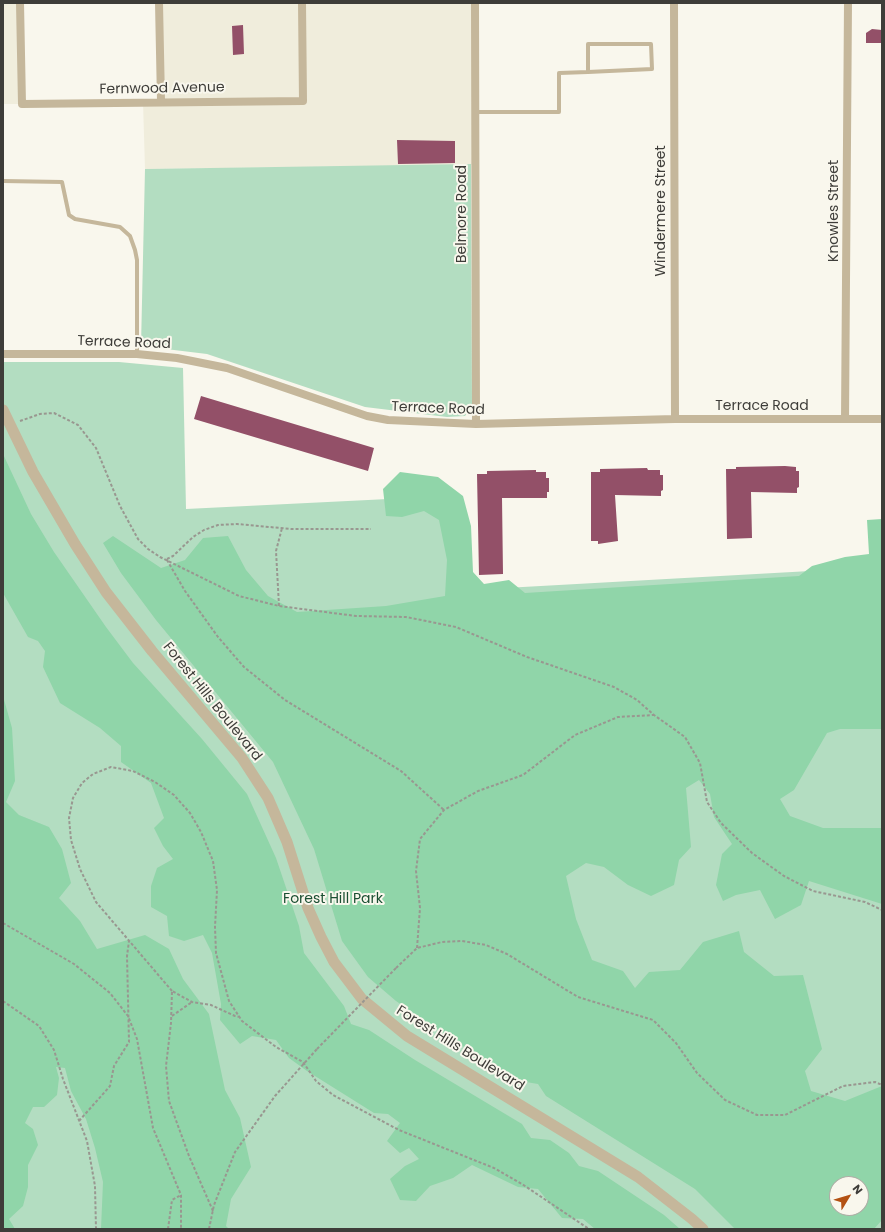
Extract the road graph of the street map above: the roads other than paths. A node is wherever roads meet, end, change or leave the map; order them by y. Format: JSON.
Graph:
{"nodes":[{"id":1,"x":20,"y":3,"type":"edge"},
{"id":2,"x":159,"y":3,"type":"edge"},
{"id":3,"x":302,"y":3,"type":"edge"},
{"id":4,"x":475,"y":3,"type":"edge"},
{"id":5,"x":674,"y":3,"type":"edge"},
{"id":6,"x":848,"y":3,"type":"edge"},
{"id":7,"x":588,"y":72,"type":"junction"},
{"id":8,"x":161,"y":101,"type":"junction"},
{"id":9,"x":475,"y":112,"type":"junction"},
{"id":10,"x":3,"y":181,"type":"edge"},
{"id":11,"x":3,"y":354,"type":"edge"},
{"id":12,"x":137,"y":354,"type":"junction"},
{"id":13,"x":3,"y":410,"type":"edge"},
{"id":14,"x":675,"y":418,"type":"junction"},
{"id":15,"x":845,"y":418,"type":"junction"},
{"id":16,"x":882,"y":419,"type":"edge"},
{"id":17,"x":476,"y":424,"type":"junction"},
{"id":18,"x":703,"y":1229,"type":"edge"}],
"edges":[{"from":1,"to":8,"type":"street","name":"Fernwood Avenue"},
{"from":2,"to":8,"type":"street"},
{"from":3,"to":8,"type":"street","name":"Fernwood Avenue"},
{"from":4,"to":9,"type":"street","name":"Belmore Road"},
{"from":5,"to":14,"type":"street","name":"Windermere Street"},
{"from":6,"to":15,"type":"street","name":"Knowles Street"},
{"from":7,"to":7,"type":"lane"},
{"from":7,"to":9,"type":"lane"},
{"from":9,"to":17,"type":"street","name":"Belmore Road"},
{"from":10,"to":12,"type":"lane"},
{"from":11,"to":12,"type":"street","name":"Terrace Road"},
{"from":12,"to":17,"type":"street","name":"Terrace Road"},
{"from":13,"to":18,"type":"street","name":"Forest Hills Boulevard"},
{"from":14,"to":15,"type":"street","name":"Terrace Road"},
{"from":14,"to":17,"type":"street","name":"Terrace Road"},
{"from":15,"to":16,"type":"street","name":"Terrace Road"}]}
